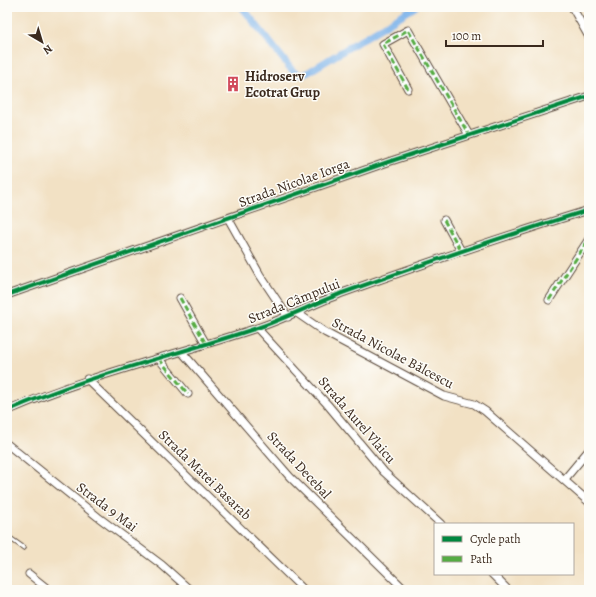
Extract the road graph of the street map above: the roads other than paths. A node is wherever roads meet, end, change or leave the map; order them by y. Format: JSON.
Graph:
{"nodes":[{"id":1,"x":572,"y":7,"type":"edge"},
{"id":2,"x":589,"y":37,"type":"edge"},
{"id":3,"x":408,"y":89,"type":"dead end"},
{"id":4,"x":589,"y":96,"type":"edge"},
{"id":5,"x":469,"y":135,"type":"junction"},
{"id":6,"x":589,"y":210,"type":"edge"},
{"id":7,"x":228,"y":218,"type":"junction"},
{"id":8,"x":444,"y":220,"type":"dead end"},
{"id":9,"x":589,"y":239,"type":"edge"},
{"id":10,"x":461,"y":251,"type":"junction"},
{"id":11,"x":7,"y":295,"type":"edge"},
{"id":12,"x":180,"y":298,"type":"dead end"},
{"id":13,"x":548,"y":300,"type":"dead end"},
{"id":14,"x":297,"y":313,"type":"junction"},
{"id":15,"x":288,"y":318,"type":"junction"},
{"id":16,"x":257,"y":328,"type":"junction"},
{"id":17,"x":206,"y":344,"type":"junction"},
{"id":18,"x":182,"y":352,"type":"junction"},
{"id":19,"x":159,"y":359,"type":"junction"},
{"id":20,"x":87,"y":379,"type":"junction"},
{"id":21,"x":188,"y":394,"type":"dead end"},
{"id":22,"x":7,"y":410,"type":"edge"},
{"id":23,"x":7,"y":444,"type":"edge"},
{"id":24,"x":589,"y":450,"type":"edge"},
{"id":25,"x":564,"y":480,"type":"junction"},
{"id":26,"x":589,"y":502,"type":"edge"},
{"id":27,"x":440,"y":523,"type":"edge"},
{"id":28,"x":7,"y":536,"type":"edge"},
{"id":29,"x":24,"y":548,"type":"dead end"},
{"id":30,"x":29,"y":574,"type":"dead end"},
{"id":31,"x":493,"y":575,"type":"edge"},
{"id":32,"x":49,"y":590,"type":"edge"},
{"id":33,"x":190,"y":590,"type":"edge"},
{"id":34,"x":304,"y":590,"type":"edge"},
{"id":35,"x":405,"y":590,"type":"edge"},
{"id":36,"x":508,"y":590,"type":"edge"}],
"edges":[{"from":1,"to":2,"type":"street"},
{"from":3,"to":5,"type":"street"},
{"from":4,"to":5,"type":"street","name":"Strada Nicolae Iorga"},
{"from":5,"to":7,"type":"street","name":"Strada Nicolae Iorga"},
{"from":6,"to":10,"type":"street","name":"Strada Câmpului"},
{"from":7,"to":11,"type":"street","name":"Strada Nicolae Iorga"},
{"from":7,"to":15,"type":"street"},
{"from":8,"to":10,"type":"street"},
{"from":9,"to":13,"type":"street"},
{"from":10,"to":14,"type":"street","name":"Strada Câmpului"},
{"from":12,"to":17,"type":"street"},
{"from":14,"to":15,"type":"street","name":"Strada Câmpului"},
{"from":14,"to":25,"type":"street","name":"Strada Nicolae Bălcescu"},
{"from":15,"to":16,"type":"street","name":"Strada Câmpului"},
{"from":16,"to":17,"type":"street","name":"Strada Câmpului"},
{"from":16,"to":27,"type":"street","name":"Strada Aurel Vlaicu"},
{"from":17,"to":18,"type":"street","name":"Strada Câmpului"},
{"from":18,"to":19,"type":"street","name":"Strada Câmpului"},
{"from":18,"to":35,"type":"street","name":"Strada Decebal"},
{"from":19,"to":20,"type":"street","name":"Strada Câmpului"},
{"from":19,"to":21,"type":"street"},
{"from":20,"to":22,"type":"street","name":"Strada Câmpului"},
{"from":20,"to":34,"type":"street","name":"Strada Matei Basarab"},
{"from":23,"to":33,"type":"street","name":"Strada 9 Mai"},
{"from":24,"to":25,"type":"street"},
{"from":25,"to":26,"type":"street","name":"Strada Nicolae Bălcescu"},
{"from":28,"to":29,"type":"lane"},
{"from":30,"to":32,"type":"street"},
{"from":31,"to":36,"type":"street"}]}
